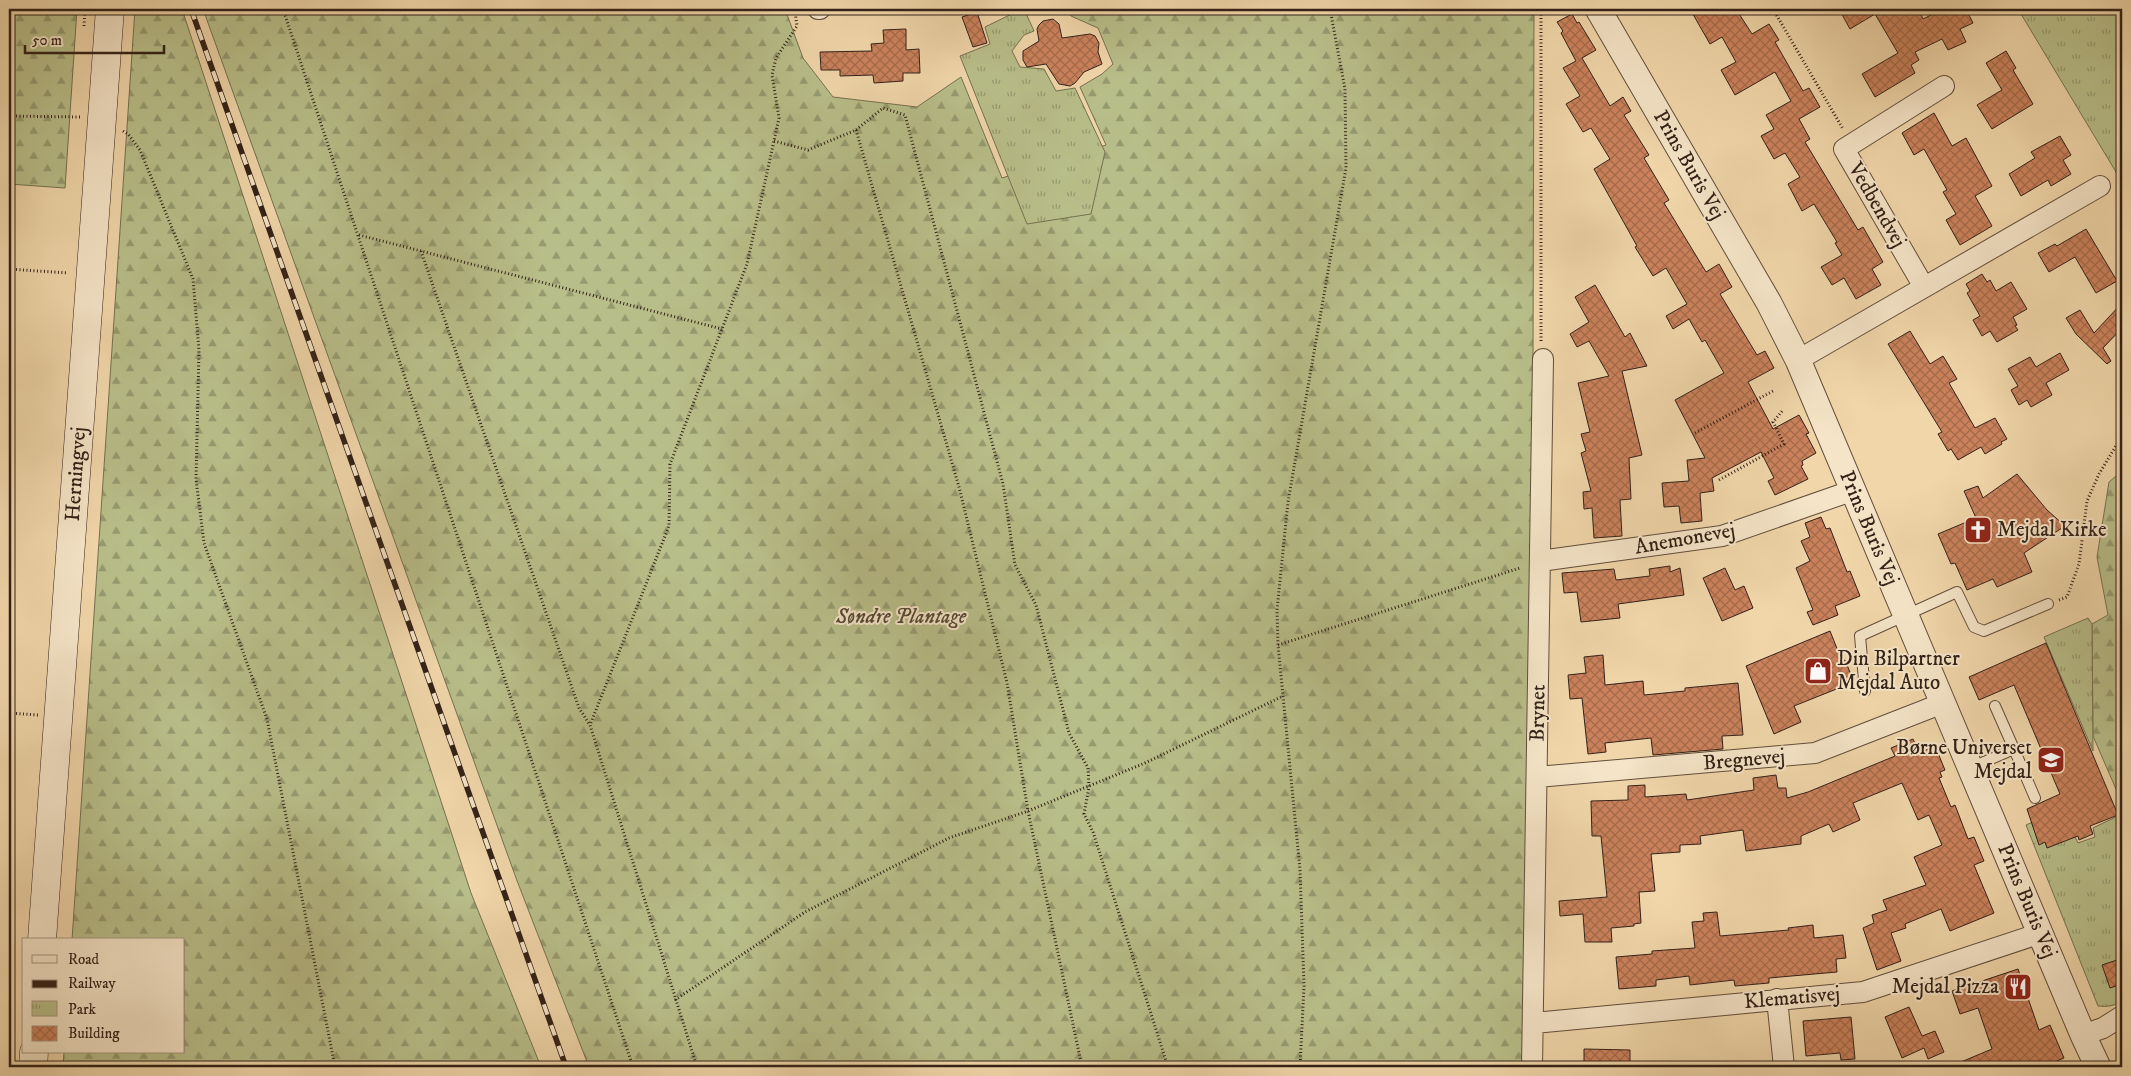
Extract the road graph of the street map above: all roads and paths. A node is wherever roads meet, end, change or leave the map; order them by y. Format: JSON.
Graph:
{"nodes":[{"id":1,"x":110,"y":9,"type":"edge"},
{"id":2,"x":283,"y":9,"type":"edge"},
{"id":3,"x":819,"y":9,"type":"edge"},
{"id":4,"x":1330,"y":9,"type":"edge"},
{"id":5,"x":1541,"y":9,"type":"edge"},
{"id":6,"x":1598,"y":9,"type":"edge"},
{"id":7,"x":1773,"y":9,"type":"edge"},
{"id":8,"x":794,"y":10,"type":"edge"},
{"id":9,"x":1944,"y":86,"type":"dead end"},
{"id":10,"x":9,"y":116,"type":"edge"},
{"id":11,"x":101,"y":116,"type":"junction"},
{"id":12,"x":856,"y":130,"type":"junction"},
{"id":13,"x":774,"y":141,"type":"junction"},
{"id":14,"x":1851,"y":143,"type":"junction"},
{"id":15,"x":2100,"y":186,"type":"dead end"},
{"id":16,"x":358,"y":235,"type":"junction"},
{"id":17,"x":422,"y":251,"type":"junction"},
{"id":18,"x":9,"y":270,"type":"edge"},
{"id":19,"x":91,"y":273,"type":"junction"},
{"id":20,"x":1924,"y":287,"type":"junction"},
{"id":21,"x":722,"y":329,"type":"junction"},
{"id":22,"x":1543,"y":359,"type":"joint"},
{"id":23,"x":1798,"y":360,"type":"junction"},
{"id":24,"x":1773,"y":391,"type":"dead end"},
{"id":25,"x":1783,"y":410,"type":"dead end"},
{"id":26,"x":1695,"y":434,"type":"dead end"},
{"id":27,"x":2122,"y":436,"type":"edge"},
{"id":28,"x":1719,"y":480,"type":"dead end"},
{"id":29,"x":1854,"y":490,"type":"junction"},
{"id":30,"x":1540,"y":562,"type":"junction"},
{"id":31,"x":2048,"y":604,"type":"joint"},
{"id":32,"x":1906,"y":615,"type":"junction"},
{"id":33,"x":1278,"y":645,"type":"junction"},
{"id":34,"x":1865,"y":691,"type":"dead end"},
{"id":35,"x":1283,"y":696,"type":"junction"},
{"id":36,"x":1943,"y":704,"type":"junction"},
{"id":37,"x":1995,"y":706,"type":"dead end"},
{"id":38,"x":9,"y":713,"type":"edge"},
{"id":39,"x":58,"y":716,"type":"junction"},
{"id":40,"x":590,"y":725,"type":"junction"},
{"id":41,"x":2014,"y":749,"type":"junction"},
{"id":42,"x":1970,"y":768,"type":"junction"},
{"id":43,"x":1537,"y":777,"type":"junction"},
{"id":44,"x":1088,"y":786,"type":"junction"},
{"id":45,"x":2035,"y":798,"type":"dead end"},
{"id":46,"x":1028,"y":811,"type":"junction"},
{"id":47,"x":2041,"y":933,"type":"junction"},
{"id":48,"x":42,"y":938,"type":"edge"},
{"id":49,"x":1777,"y":999,"type":"junction"},
{"id":50,"x":675,"y":1000,"type":"junction"},
{"id":51,"x":2122,"y":1016,"type":"edge"},
{"id":52,"x":1534,"y":1023,"type":"junction"},
{"id":53,"x":2082,"y":1034,"type":"junction"},
{"id":54,"x":34,"y":1054,"type":"edge"},
{"id":55,"x":33,"y":1067,"type":"edge"},
{"id":56,"x":335,"y":1067,"type":"edge"},
{"id":57,"x":633,"y":1067,"type":"edge"},
{"id":58,"x":697,"y":1067,"type":"edge"},
{"id":59,"x":1082,"y":1067,"type":"edge"},
{"id":60,"x":1168,"y":1067,"type":"edge"},
{"id":61,"x":1300,"y":1067,"type":"edge"},
{"id":62,"x":1532,"y":1067,"type":"edge"},
{"id":63,"x":1784,"y":1067,"type":"edge"},
{"id":64,"x":2098,"y":1067,"type":"edge"}],
"edges":[{"from":1,"to":11,"type":"main road","name":"Herningvej"},
{"from":2,"to":16,"type":"path"},
{"from":3,"to":8,"type":"path"},
{"from":4,"to":33,"type":"path"},
{"from":5,"to":22,"type":"path"},
{"from":6,"to":23,"type":"street","name":"Prins Buris Vej"},
{"from":7,"to":14,"type":"path"},
{"from":8,"to":13,"type":"path"},
{"from":9,"to":14,"type":"street","name":"Vedbendvej"},
{"from":10,"to":11,"type":"path"},
{"from":11,"to":19,"type":"main road","name":"Herningvej"},
{"from":11,"to":56,"type":"path"},
{"from":12,"to":13,"type":"path"},
{"from":12,"to":44,"type":"path"},
{"from":12,"to":46,"type":"path"},
{"from":13,"to":21,"type":"path"},
{"from":14,"to":20,"type":"street","name":"Vedbendvej"},
{"from":15,"to":20,"type":"street"},
{"from":16,"to":17,"type":"path"},
{"from":16,"to":57,"type":"path"},
{"from":17,"to":21,"type":"path"},
{"from":17,"to":40,"type":"path"},
{"from":18,"to":19,"type":"path"},
{"from":19,"to":39,"type":"main road","name":"Herningvej"},
{"from":20,"to":23,"type":"street"},
{"from":21,"to":40,"type":"path"},
{"from":22,"to":30,"type":"street","name":"Brynet"},
{"from":23,"to":29,"type":"street","name":"Prins Buris Vej"},
{"from":24,"to":26,"type":"path"},
{"from":25,"to":28,"type":"path"},
{"from":27,"to":31,"type":"path"},
{"from":29,"to":30,"type":"street","name":"Anemonevej"},
{"from":29,"to":32,"type":"street","name":"Prins Buris Vej"},
{"from":30,"to":33,"type":"path"},
{"from":30,"to":43,"type":"street","name":"Brynet"},
{"from":31,"to":32,"type":"lane"},
{"from":32,"to":34,"type":"lane"},
{"from":32,"to":36,"type":"street","name":"Prins Buris Vej"},
{"from":33,"to":35,"type":"path"},
{"from":35,"to":44,"type":"path"},
{"from":35,"to":61,"type":"path"},
{"from":36,"to":42,"type":"street","name":"Prins Buris Vej"},
{"from":36,"to":43,"type":"street","name":"Bregnevej"},
{"from":37,"to":41,"type":"lane"},
{"from":38,"to":39,"type":"path"},
{"from":39,"to":48,"type":"main road","name":"Herningvej"},
{"from":40,"to":50,"type":"path"},
{"from":41,"to":42,"type":"lane"},
{"from":41,"to":45,"type":"lane"},
{"from":42,"to":47,"type":"street","name":"Prins Buris Vej"},
{"from":43,"to":52,"type":"street","name":"Brynet"},
{"from":44,"to":46,"type":"path"},
{"from":44,"to":60,"type":"path"},
{"from":46,"to":50,"type":"path"},
{"from":46,"to":59,"type":"path"},
{"from":47,"to":49,"type":"street","name":"Klematisvej"},
{"from":47,"to":53,"type":"street","name":"Prins Buris Vej"},
{"from":49,"to":52,"type":"street","name":"Klematisvej"},
{"from":49,"to":63,"type":"street"},
{"from":50,"to":58,"type":"path"},
{"from":51,"to":53,"type":"street"},
{"from":52,"to":62,"type":"street","name":"Brynet"},
{"from":53,"to":64,"type":"street","name":"Prins Buris Vej"},
{"from":54,"to":55,"type":"main road"}]}
